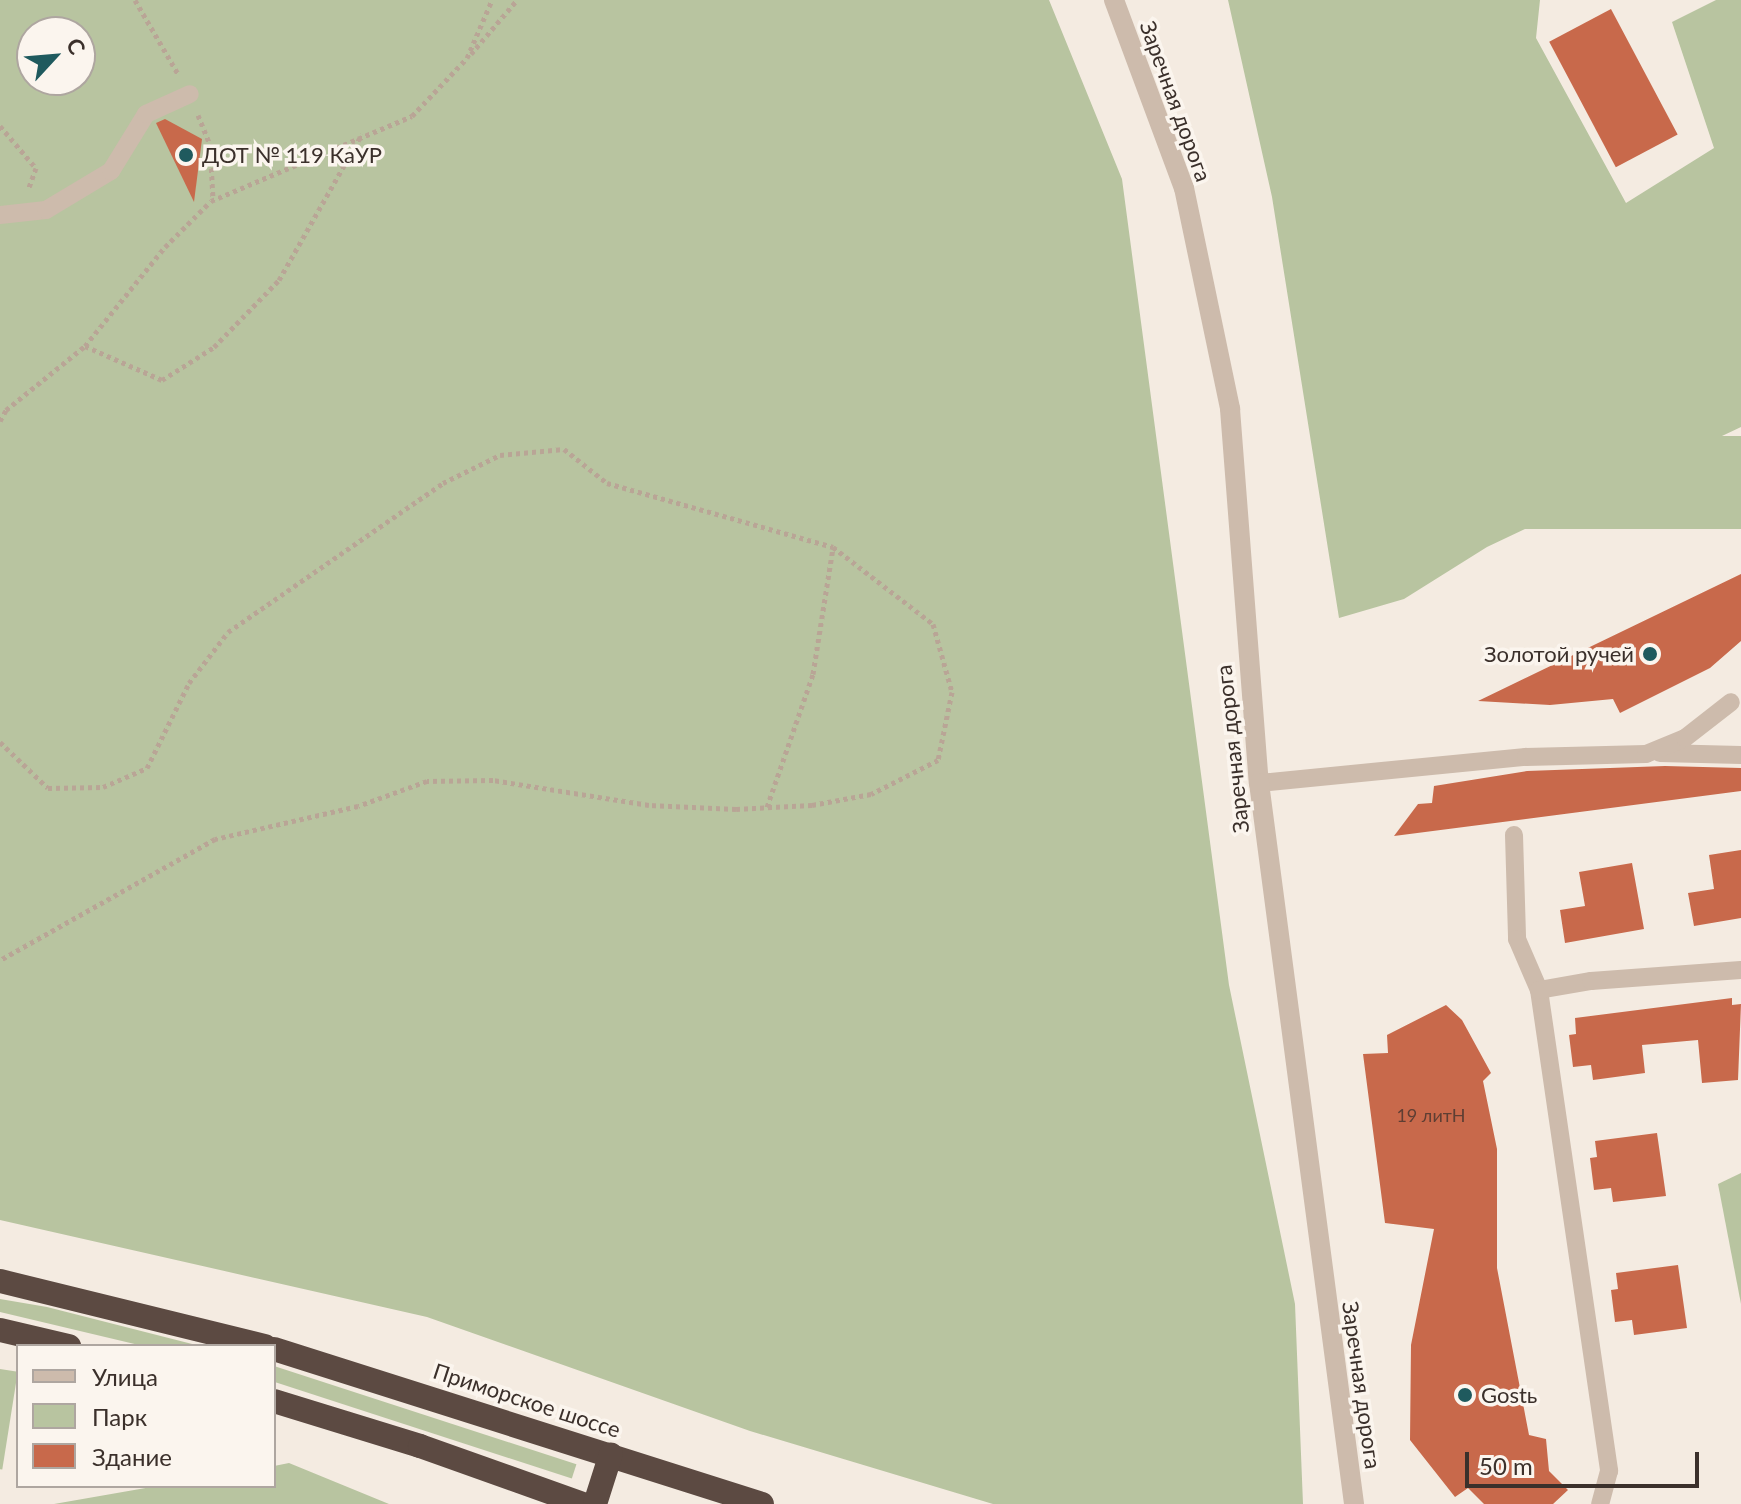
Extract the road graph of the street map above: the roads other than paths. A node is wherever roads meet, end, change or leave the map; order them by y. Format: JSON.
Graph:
{"nodes":[{"id":1,"x":1114,"y":0,"type":"edge"},
{"id":2,"x":190,"y":94,"type":"road end"},
{"id":3,"x":5,"y":214,"type":"edge"},
{"id":4,"x":1731,"y":702,"type":"dead end"},
{"id":5,"x":1646,"y":754,"type":"junction"},
{"id":6,"x":1741,"y":755,"type":"edge"},
{"id":7,"x":1259,"y":783,"type":"junction"},
{"id":8,"x":1514,"y":835,"type":"dead end"},
{"id":9,"x":1741,"y":970,"type":"edge"},
{"id":10,"x":1539,"y":990,"type":"junction"},
{"id":11,"x":0,"y":1281,"type":"edge"},
{"id":12,"x":0,"y":1330,"type":"edge"},
{"id":13,"x":60,"y":1344,"type":"edge"},
{"id":14,"x":257,"y":1344,"type":"edge"},
{"id":15,"x":276,"y":1350,"type":"edge"},
{"id":16,"x":276,"y":1402,"type":"edge"},
{"id":17,"x":611,"y":1454,"type":"junction"},
{"id":18,"x":583,"y":1504,"type":"edge"},
{"id":19,"x":595,"y":1504,"type":"edge"},
{"id":20,"x":762,"y":1504,"type":"edge"},
{"id":21,"x":1354,"y":1504,"type":"edge"},
{"id":22,"x":1600,"y":1504,"type":"edge"}],
"edges":[{"from":1,"to":7,"type":"street","name":"Заречная дорога"},
{"from":2,"to":3,"type":"lane"},
{"from":4,"to":5,"type":"lane"},
{"from":5,"to":6,"type":"lane"},
{"from":5,"to":7,"type":"lane"},
{"from":7,"to":21,"type":"street","name":"Заречная дорога"},
{"from":8,"to":10,"type":"lane"},
{"from":9,"to":10,"type":"lane"},
{"from":10,"to":22,"type":"lane"},
{"from":11,"to":14,"type":"highway"},
{"from":12,"to":13,"type":"highway"},
{"from":15,"to":17,"type":"highway","name":"Приморское шоссе"},
{"from":16,"to":18,"type":"highway"},
{"from":17,"to":19,"type":"highway"},
{"from":17,"to":20,"type":"highway","name":"Приморское шоссе"}]}
